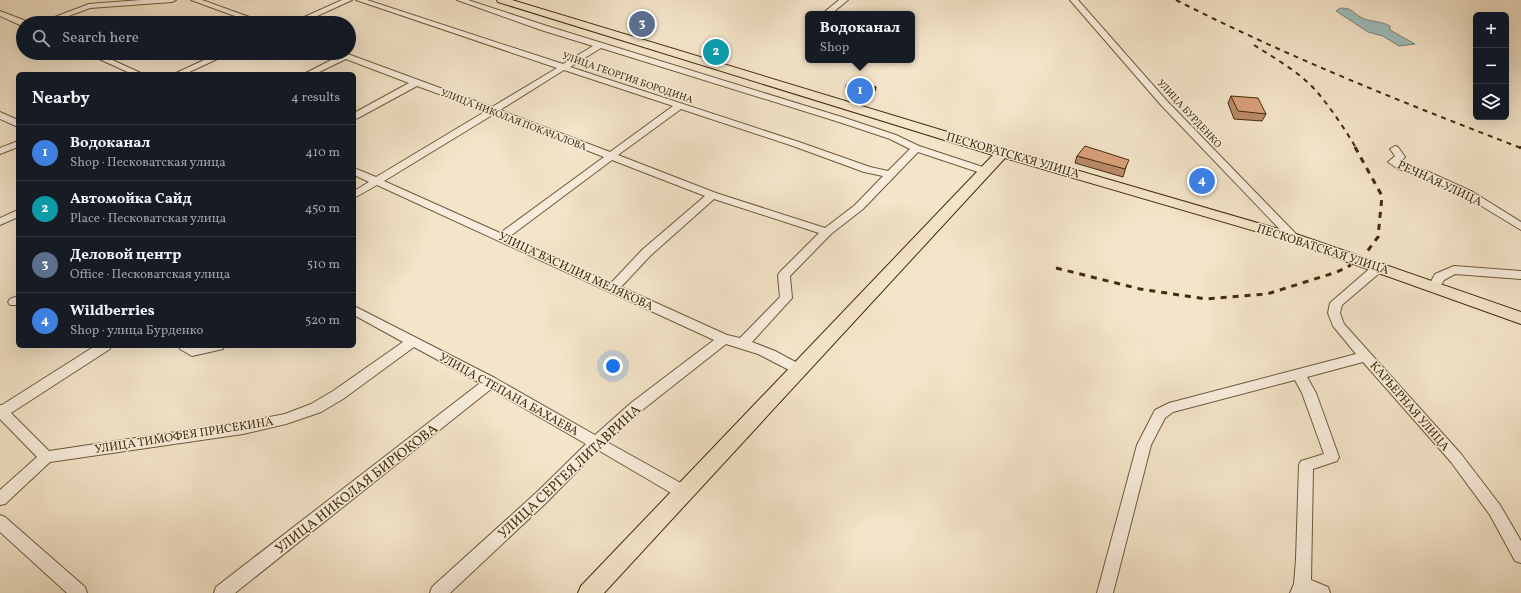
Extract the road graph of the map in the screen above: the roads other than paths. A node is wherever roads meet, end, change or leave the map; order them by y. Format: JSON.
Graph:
{"nodes":[{"id":1,"x":172,"y":0,"type":"edge"},
{"id":2,"x":194,"y":0,"type":"edge"},
{"id":3,"x":348,"y":0,"type":"edge"},
{"id":4,"x":360,"y":0,"type":"edge"},
{"id":5,"x":461,"y":0,"type":"edge"},
{"id":6,"x":502,"y":0,"type":"edge"},
{"id":7,"x":844,"y":0,"type":"edge"},
{"id":8,"x":1074,"y":0,"type":"edge"},
{"id":9,"x":830,"y":11,"type":"edge"},
{"id":10,"x":0,"y":12,"type":"edge"},
{"id":11,"x":62,"y":16,"type":"edge"},
{"id":12,"x":241,"y":16,"type":"edge"},
{"id":13,"x":311,"y":16,"type":"edge"},
{"id":14,"x":16,"y":20,"type":"edge"},
{"id":15,"x":600,"y":45,"type":"junction"},
{"id":16,"x":106,"y":60,"type":"edge"},
{"id":17,"x":210,"y":60,"type":"edge"},
{"id":18,"x":333,"y":60,"type":"edge"},
{"id":19,"x":355,"y":60,"type":"edge"},
{"id":20,"x":564,"y":68,"type":"junction"},
{"id":21,"x":134,"y":72,"type":"edge"},
{"id":22,"x":183,"y":72,"type":"edge"},
{"id":23,"x":312,"y":72,"type":"edge"},
{"id":24,"x":416,"y":83,"type":"junction"},
{"id":25,"x":679,"y":106,"type":"junction"},
{"id":26,"x":493,"y":110,"type":"junction"},
{"id":27,"x":0,"y":115,"type":"edge"},
{"id":28,"x":356,"y":115,"type":"edge"},
{"id":29,"x":16,"y":123,"type":"edge"},
{"id":30,"x":16,"y":145,"type":"edge"},
{"id":31,"x":916,"y":148,"type":"junction"},
{"id":32,"x":1395,"y":149,"type":"dead end"},
{"id":33,"x":0,"y":151,"type":"edge"},
{"id":34,"x":1002,"y":153,"type":"junction"},
{"id":35,"x":612,"y":157,"type":"junction"},
{"id":36,"x":986,"y":171,"type":"junction"},
{"id":37,"x":356,"y":172,"type":"edge"},
{"id":38,"x":890,"y":174,"type":"junction"},
{"id":39,"x":376,"y":181,"type":"junction"},
{"id":40,"x":356,"y":194,"type":"edge"},
{"id":41,"x":712,"y":195,"type":"junction"},
{"id":42,"x":16,"y":214,"type":"edge"},
{"id":43,"x":0,"y":222,"type":"edge"},
{"id":44,"x":1521,"y":226,"type":"edge"},
{"id":45,"x":827,"y":232,"type":"junction"},
{"id":46,"x":501,"y":237,"type":"junction"},
{"id":47,"x":1294,"y":238,"type":"junction"},
{"id":48,"x":1379,"y":267,"type":"junction"},
{"id":49,"x":1521,"y":275,"type":"edge"},
{"id":50,"x":1434,"y":286,"type":"junction"},
{"id":51,"x":613,"y":288,"type":"junction"},
{"id":52,"x":356,"y":311,"type":"edge"},
{"id":53,"x":1521,"y":318,"type":"edge"},
{"id":54,"x":724,"y":339,"type":"junction"},
{"id":55,"x":412,"y":342,"type":"junction"},
{"id":56,"x":743,"y":343,"type":"junction"},
{"id":57,"x":102,"y":348,"type":"edge"},
{"id":58,"x":188,"y":348,"type":"edge"},
{"id":59,"x":208,"y":348,"type":"edge"},
{"id":60,"x":1366,"y":356,"type":"junction"},
{"id":61,"x":798,"y":369,"type":"junction"},
{"id":62,"x":1299,"y":374,"type":"junction"},
{"id":63,"x":490,"y":382,"type":"junction"},
{"id":64,"x":1,"y":411,"type":"edge"},
{"id":65,"x":596,"y":443,"type":"junction"},
{"id":66,"x":46,"y":457,"type":"junction"},
{"id":67,"x":683,"y":492,"type":"junction"},
{"id":68,"x":0,"y":499,"type":"edge"},
{"id":69,"x":0,"y":522,"type":"edge"},
{"id":70,"x":1521,"y":556,"type":"edge"},
{"id":71,"x":1300,"y":588,"type":"edge"},
{"id":72,"x":78,"y":593,"type":"edge"},
{"id":73,"x":222,"y":593,"type":"edge"},
{"id":74,"x":438,"y":593,"type":"edge"},
{"id":75,"x":589,"y":593,"type":"edge"},
{"id":76,"x":1105,"y":593,"type":"edge"},
{"id":77,"x":1322,"y":593,"type":"edge"}],
"edges":[{"from":1,"to":11,"type":"street"},
{"from":2,"to":12,"type":"street"},
{"from":3,"to":13,"type":"street"},
{"from":4,"to":20,"type":"street","name":"УЛИЦА ГЕОРГИЯ БОРОДИНА"},
{"from":5,"to":15,"type":"street"},
{"from":6,"to":34,"type":"main road","name":"ПЕСКОВАТСКАЯ УЛИЦА"},
{"from":7,"to":9,"type":"street"},
{"from":8,"to":47,"type":"street","name":"УЛИЦА БУРДЕНКО"},
{"from":10,"to":14,"type":"street"},
{"from":15,"to":20,"type":"street"},
{"from":15,"to":31,"type":"street"},
{"from":16,"to":21,"type":"street"},
{"from":17,"to":22,"type":"street"},
{"from":18,"to":23,"type":"street","name":"УЛИЦА НИКОЛАЯ ПОКАЧАЛОВА"},
{"from":19,"to":24,"type":"street","name":"УЛИЦА НИКОЛАЯ ПОКАЧАЛОВА"},
{"from":20,"to":25,"type":"street","name":"УЛИЦА ГЕОРГИЯ БОРОДИНА"},
{"from":20,"to":26,"type":"street"},
{"from":24,"to":26,"type":"street","name":"УЛИЦА НИКОЛАЯ ПОКАЧАЛОВА"},
{"from":24,"to":28,"type":"street"},
{"from":25,"to":35,"type":"street"},
{"from":25,"to":38,"type":"street","name":"УЛИЦА ГЕОРГИЯ БОРОДИНА"},
{"from":26,"to":35,"type":"street","name":"УЛИЦА НИКОЛАЯ ПОКАЧАЛОВА"},
{"from":26,"to":39,"type":"street"},
{"from":27,"to":29,"type":"street"},
{"from":30,"to":33,"type":"street"},
{"from":31,"to":36,"type":"street"},
{"from":31,"to":38,"type":"street"},
{"from":32,"to":44,"type":"street","name":"РЕЧНАЯ УЛИЦА"},
{"from":34,"to":36,"type":"main road"},
{"from":34,"to":47,"type":"main road","name":"ПЕСКОВАТСКАЯ УЛИЦА"},
{"from":35,"to":41,"type":"street"},
{"from":35,"to":46,"type":"street"},
{"from":36,"to":61,"type":"main road"},
{"from":37,"to":39,"type":"street","name":"УЛИЦА ВАСИЛИЯ МЕЛЯКОВА"},
{"from":38,"to":45,"type":"street"},
{"from":39,"to":40,"type":"street"},
{"from":39,"to":46,"type":"street","name":"УЛИЦА ВАСИЛИЯ МЕЛЯКОВА"},
{"from":41,"to":45,"type":"street"},
{"from":41,"to":51,"type":"street"},
{"from":42,"to":43,"type":"street"},
{"from":45,"to":56,"type":"street"},
{"from":46,"to":51,"type":"street","name":"УЛИЦА ВАСИЛИЯ МЕЛЯКОВА"},
{"from":47,"to":48,"type":"main road","name":"ПЕСКОВАТСКАЯ УЛИЦА"},
{"from":48,"to":50,"type":"main road","name":"ПЕСКОВАТСКАЯ УЛИЦА"},
{"from":48,"to":60,"type":"street","name":"КАРЬЕРНАЯ УЛИЦА"},
{"from":49,"to":50,"type":"street"},
{"from":50,"to":53,"type":"main road","name":"ПЕСКОВАТСКАЯ УЛИЦА"},
{"from":51,"to":54,"type":"street","name":"УЛИЦА ВАСИЛИЯ МЕЛЯКОВА"},
{"from":52,"to":55,"type":"street","name":"УЛИЦА СТЕПАНА БАХАЕВА"},
{"from":54,"to":56,"type":"street","name":"УЛИЦА ВАСИЛИЯ МЕЛЯКОВА"},
{"from":54,"to":65,"type":"street","name":"УЛИЦА СЕРГЕЯ ЛИТАВРИНА"},
{"from":55,"to":63,"type":"street","name":"УЛИЦА СТЕПАНА БАХАЕВА"},
{"from":55,"to":66,"type":"street","name":"УЛИЦА ТИМОФЕЯ ПРИСЕКИНА"},
{"from":56,"to":61,"type":"street","name":"УЛИЦА ВАСИЛИЯ МЕЛЯКОВА"},
{"from":57,"to":64,"type":"street"},
{"from":58,"to":59,"type":"street"},
{"from":60,"to":62,"type":"street"},
{"from":60,"to":70,"type":"street","name":"КАРЬЕРНАЯ УЛИЦА"},
{"from":61,"to":67,"type":"main road"},
{"from":62,"to":71,"type":"street"},
{"from":62,"to":76,"type":"street"},
{"from":63,"to":65,"type":"street","name":"УЛИЦА СТЕПАНА БАХАЕВА"},
{"from":63,"to":73,"type":"street","name":"УЛИЦА НИКОЛАЯ БИРЮКОВА"},
{"from":64,"to":66,"type":"street"},
{"from":65,"to":67,"type":"street","name":"УЛИЦА СТЕПАНА БАХАЕВА"},
{"from":65,"to":74,"type":"street","name":"УЛИЦА СЕРГЕЯ ЛИТАВРИНА"},
{"from":66,"to":68,"type":"street"},
{"from":67,"to":75,"type":"main road"},
{"from":69,"to":72,"type":"street"},
{"from":71,"to":77,"type":"street"}]}
